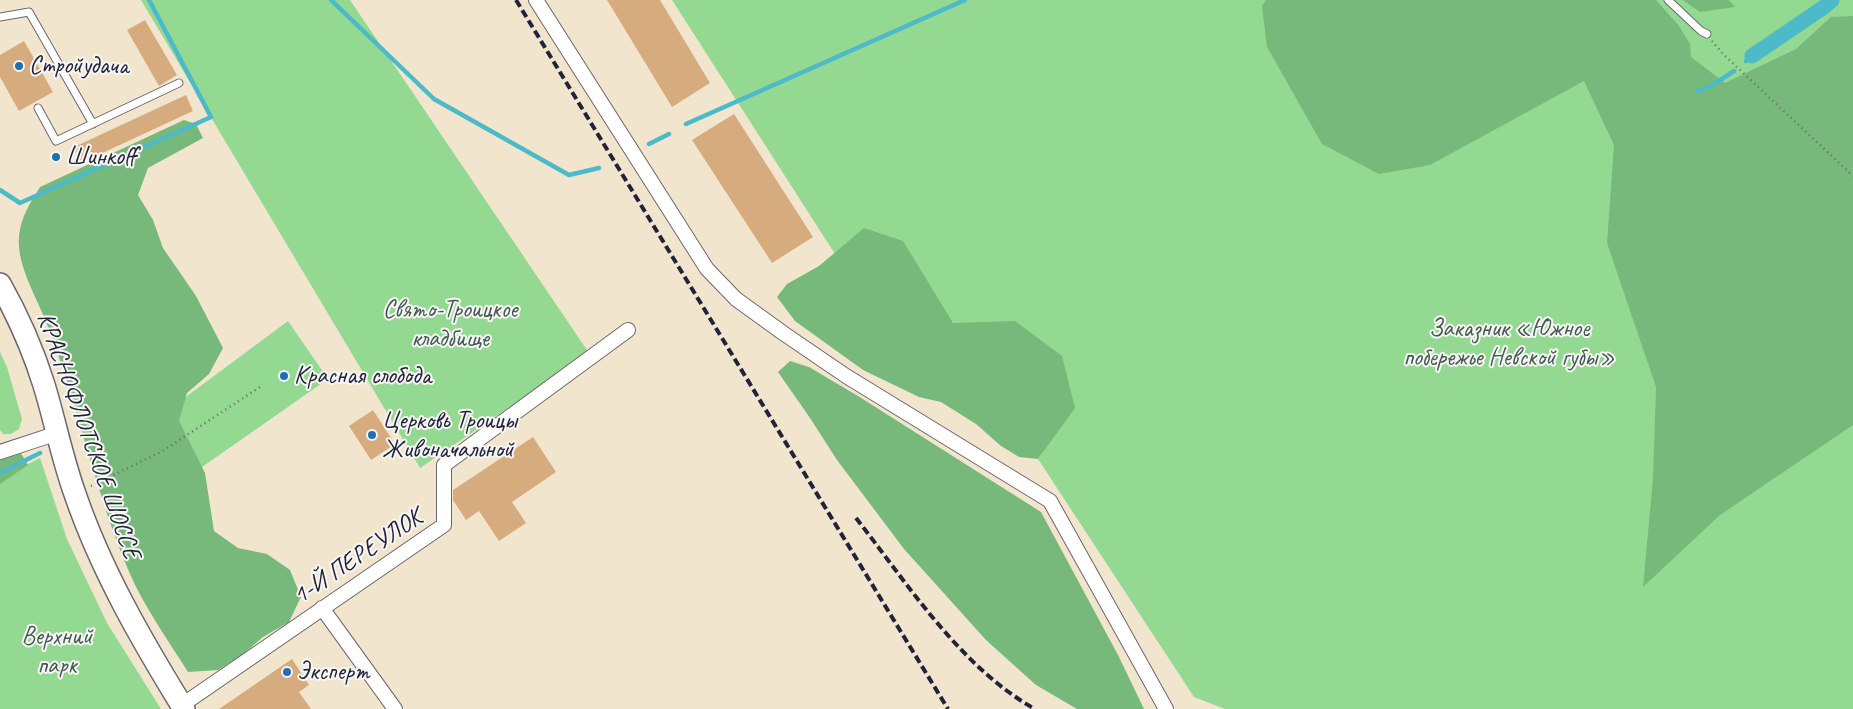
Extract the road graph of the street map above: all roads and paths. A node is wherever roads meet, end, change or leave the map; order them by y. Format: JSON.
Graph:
{"nodes":[{"id":1,"x":536,"y":0,"type":"edge"},
{"id":2,"x":1668,"y":0,"type":"edge"},
{"id":3,"x":0,"y":17,"type":"edge"},
{"id":4,"x":1707,"y":34,"type":"joint"},
{"id":5,"x":179,"y":83,"type":"dead end"},
{"id":6,"x":38,"y":108,"type":"dead end"},
{"id":7,"x":93,"y":124,"type":"junction"},
{"id":8,"x":1853,"y":176,"type":"edge"},
{"id":9,"x":2,"y":294,"type":"edge"},
{"id":10,"x":628,"y":330,"type":"dead end"},
{"id":11,"x":260,"y":387,"type":"dead end"},
{"id":12,"x":58,"y":433,"type":"junction"},
{"id":13,"x":0,"y":452,"type":"edge"},
{"id":14,"x":89,"y":487,"type":"dead end"},
{"id":15,"x":322,"y":608,"type":"junction"},
{"id":16,"x":183,"y":707,"type":"edge"},
{"id":17,"x":395,"y":709,"type":"edge"},
{"id":18,"x":1166,"y":709,"type":"edge"}],
"edges":[{"from":1,"to":18,"type":"street"},
{"from":2,"to":4,"type":"lane"},
{"from":3,"to":7,"type":"lane"},
{"from":4,"to":8,"type":"path"},
{"from":5,"to":7,"type":"lane"},
{"from":6,"to":7,"type":"lane"},
{"from":9,"to":12,"type":"main road","name":"КРАСНОФЛОТСКОЕ ШОССЕ"},
{"from":10,"to":15,"type":"street","name":"1-Й ПЕРЕУЛОК"},
{"from":11,"to":14,"type":"path"},
{"from":12,"to":13,"type":"street"},
{"from":12,"to":16,"type":"main road","name":"КРАСНОФЛОТСКОЕ ШОССЕ"},
{"from":15,"to":16,"type":"street","name":"1-Й ПЕРЕУЛОК"},
{"from":15,"to":17,"type":"street"}]}
